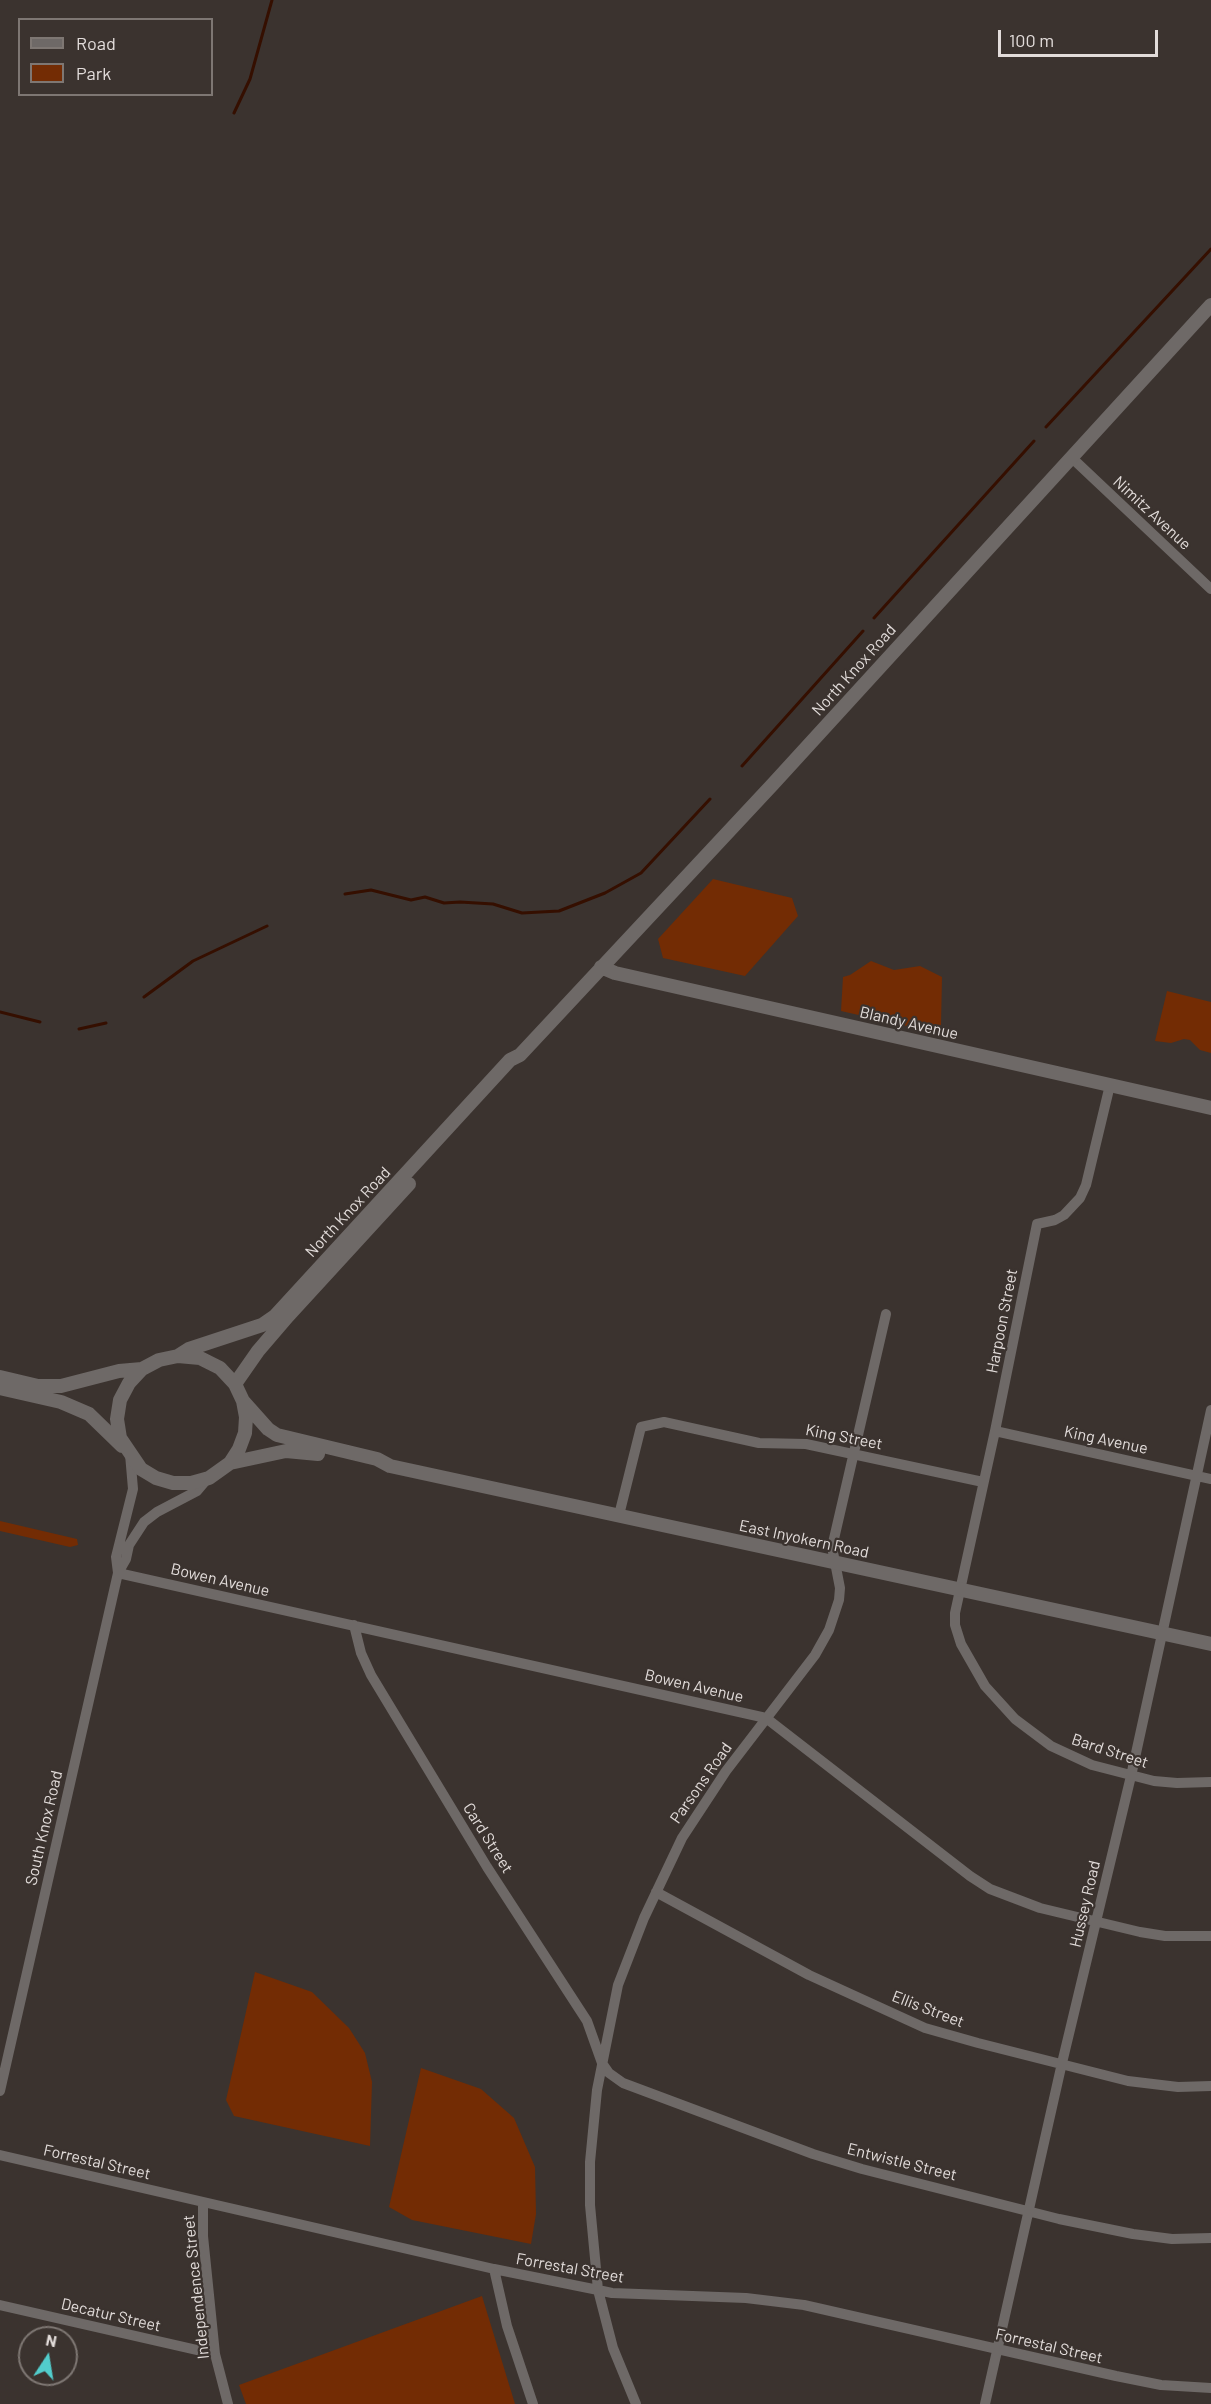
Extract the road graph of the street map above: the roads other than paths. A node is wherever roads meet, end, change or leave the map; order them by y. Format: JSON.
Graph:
{"nodes":[{"id":1,"x":1211,"y":305,"type":"edge"},
{"id":2,"x":1072,"y":458,"type":"junction"},
{"id":3,"x":1211,"y":589,"type":"edge"},
{"id":4,"x":601,"y":967,"type":"junction"},
{"id":5,"x":520,"y":1055,"type":"junction"},
{"id":6,"x":1110,"y":1085,"type":"junction"},
{"id":7,"x":1211,"y":1108,"type":"edge"},
{"id":8,"x":886,"y":1314,"type":"dead end"},
{"id":9,"x":178,"y":1356,"type":"junction"},
{"id":10,"x":142,"y":1370,"type":"junction"},
{"id":11,"x":0,"y":1377,"type":"edge"},
{"id":12,"x":235,"y":1384,"type":"junction"},
{"id":13,"x":0,"y":1388,"type":"edge"},
{"id":14,"x":243,"y":1401,"type":"junction"},
{"id":15,"x":1211,"y":1410,"type":"edge"},
{"id":16,"x":995,"y":1431,"type":"junction"},
{"id":17,"x":128,"y":1452,"type":"junction"},
{"id":18,"x":853,"y":1453,"type":"junction"},
{"id":19,"x":230,"y":1463,"type":"junction"},
{"id":20,"x":390,"y":1466,"type":"junction"},
{"id":21,"x":1197,"y":1475,"type":"junction"},
{"id":22,"x":209,"y":1478,"type":"junction"},
{"id":23,"x":1211,"y":1479,"type":"edge"},
{"id":24,"x":983,"y":1482,"type":"junction"},
{"id":25,"x":619,"y":1515,"type":"junction"},
{"id":26,"x":834,"y":1563,"type":"junction"},
{"id":27,"x":118,"y":1573,"type":"junction"},
{"id":28,"x":960,"y":1589,"type":"junction"},
{"id":29,"x":354,"y":1625,"type":"junction"},
{"id":30,"x":1161,"y":1633,"type":"junction"},
{"id":31,"x":1211,"y":1644,"type":"edge"},
{"id":32,"x":766,"y":1718,"type":"junction"},
{"id":33,"x":1131,"y":1776,"type":"junction"},
{"id":34,"x":1211,"y":1782,"type":"edge"},
{"id":35,"x":656,"y":1892,"type":"junction"},
{"id":36,"x":1096,"y":1922,"type":"junction"},
{"id":37,"x":1211,"y":1936,"type":"edge"},
{"id":38,"x":602,"y":2063,"type":"junction"},
{"id":39,"x":1062,"y":2063,"type":"junction"},
{"id":40,"x":1211,"y":2086,"type":"edge"},
{"id":41,"x":0,"y":2091,"type":"edge"},
{"id":42,"x":0,"y":2155,"type":"edge"},
{"id":43,"x":203,"y":2203,"type":"junction"},
{"id":44,"x":1029,"y":2211,"type":"junction"},
{"id":45,"x":1211,"y":2238,"type":"edge"},
{"id":46,"x":494,"y":2269,"type":"junction"},
{"id":47,"x":598,"y":2290,"type":"junction"},
{"id":48,"x":0,"y":2305,"type":"edge"},
{"id":49,"x":998,"y":2349,"type":"junction"},
{"id":50,"x":215,"y":2354,"type":"junction"},
{"id":51,"x":1211,"y":2388,"type":"edge"},
{"id":52,"x":228,"y":2404,"type":"edge"},
{"id":53,"x":533,"y":2404,"type":"edge"},
{"id":54,"x":636,"y":2404,"type":"edge"},
{"id":55,"x":985,"y":2404,"type":"edge"}],
"edges":[{"from":1,"to":2,"type":"street","name":"North Knox Road"},
{"from":2,"to":3,"type":"street","name":"Nimitz Avenue"},
{"from":2,"to":4,"type":"street","name":"North Knox Road"},
{"from":4,"to":5,"type":"street","name":"North Knox Road"},
{"from":4,"to":6,"type":"street","name":"Blandy Avenue"},
{"from":5,"to":9,"type":"street","name":"North Knox Road"},
{"from":5,"to":12,"type":"street","name":"North Knox Road"},
{"from":6,"to":7,"type":"street","name":"Blandy Avenue"},
{"from":6,"to":16,"type":"street","name":"Harpoon Street"},
{"from":8,"to":18,"type":"street","name":"Parsons Road"},
{"from":9,"to":10,"type":"street"},
{"from":9,"to":12,"type":"street"},
{"from":10,"to":11,"type":"street"},
{"from":10,"to":17,"type":"street"},
{"from":12,"to":14,"type":"street"},
{"from":13,"to":17,"type":"street"},
{"from":14,"to":19,"type":"street"},
{"from":14,"to":20,"type":"street","name":"East Inyokern Road"},
{"from":15,"to":21,"type":"street","name":"Hussey Road"},
{"from":16,"to":21,"type":"street","name":"King Avenue"},
{"from":16,"to":24,"type":"street","name":"Harpoon Street"},
{"from":17,"to":22,"type":"street"},
{"from":17,"to":27,"type":"street","name":"South Knox Road"},
{"from":18,"to":24,"type":"street","name":"King Street"},
{"from":18,"to":25,"type":"street","name":"King Street"},
{"from":18,"to":26,"type":"street","name":"Parsons Road"},
{"from":19,"to":20,"type":"street","name":"East Inyokern Road"},
{"from":19,"to":22,"type":"street"},
{"from":20,"to":25,"type":"street","name":"East Inyokern Road"},
{"from":21,"to":23,"type":"street","name":"King Avenue"},
{"from":21,"to":30,"type":"street","name":"Hussey Road"},
{"from":22,"to":27,"type":"street","name":"South Knox Road"},
{"from":24,"to":28,"type":"street","name":"Harpoon Street"},
{"from":25,"to":26,"type":"street","name":"East Inyokern Road"},
{"from":26,"to":28,"type":"street","name":"East Inyokern Road"},
{"from":26,"to":32,"type":"street","name":"Parsons Road"},
{"from":27,"to":29,"type":"street","name":"Bowen Avenue"},
{"from":27,"to":41,"type":"street","name":"South Knox Road"},
{"from":28,"to":30,"type":"street","name":"East Inyokern Road"},
{"from":28,"to":33,"type":"street","name":"Bard Street"},
{"from":29,"to":32,"type":"street","name":"Bowen Avenue"},
{"from":29,"to":38,"type":"street","name":"Card Street"},
{"from":30,"to":31,"type":"street","name":"East Inyokern Road"},
{"from":30,"to":33,"type":"street","name":"Hussey Road"},
{"from":32,"to":35,"type":"street","name":"Parsons Road"},
{"from":32,"to":36,"type":"street","name":"Bowen Avenue"},
{"from":33,"to":34,"type":"street","name":"Bard Street"},
{"from":33,"to":36,"type":"street","name":"Hussey Road"},
{"from":35,"to":38,"type":"street","name":"Parsons Road"},
{"from":35,"to":39,"type":"street","name":"Ellis Street"},
{"from":36,"to":37,"type":"street","name":"Bowen Avenue"},
{"from":36,"to":39,"type":"street","name":"Hussey Road"},
{"from":38,"to":44,"type":"street","name":"Entwistle Street"},
{"from":38,"to":47,"type":"street","name":"Parsons Road"},
{"from":39,"to":40,"type":"street","name":"Ellis Street"},
{"from":39,"to":44,"type":"street","name":"Hussey Road"},
{"from":42,"to":43,"type":"street","name":"Forrestal Street"},
{"from":43,"to":46,"type":"street","name":"Forrestal Street"},
{"from":43,"to":50,"type":"street","name":"Independence Street"},
{"from":44,"to":45,"type":"street","name":"Entwistle Street"},
{"from":44,"to":49,"type":"street","name":"Hussey Road"},
{"from":46,"to":47,"type":"street","name":"Forrestal Street"},
{"from":46,"to":53,"type":"street"},
{"from":47,"to":49,"type":"street","name":"Forrestal Street"},
{"from":47,"to":54,"type":"street","name":"Parsons Road"},
{"from":48,"to":50,"type":"street","name":"Decatur Street"},
{"from":49,"to":51,"type":"street","name":"Forrestal Street"},
{"from":49,"to":55,"type":"street","name":"Hussey Road"},
{"from":50,"to":52,"type":"street","name":"Independence Street"}]}
